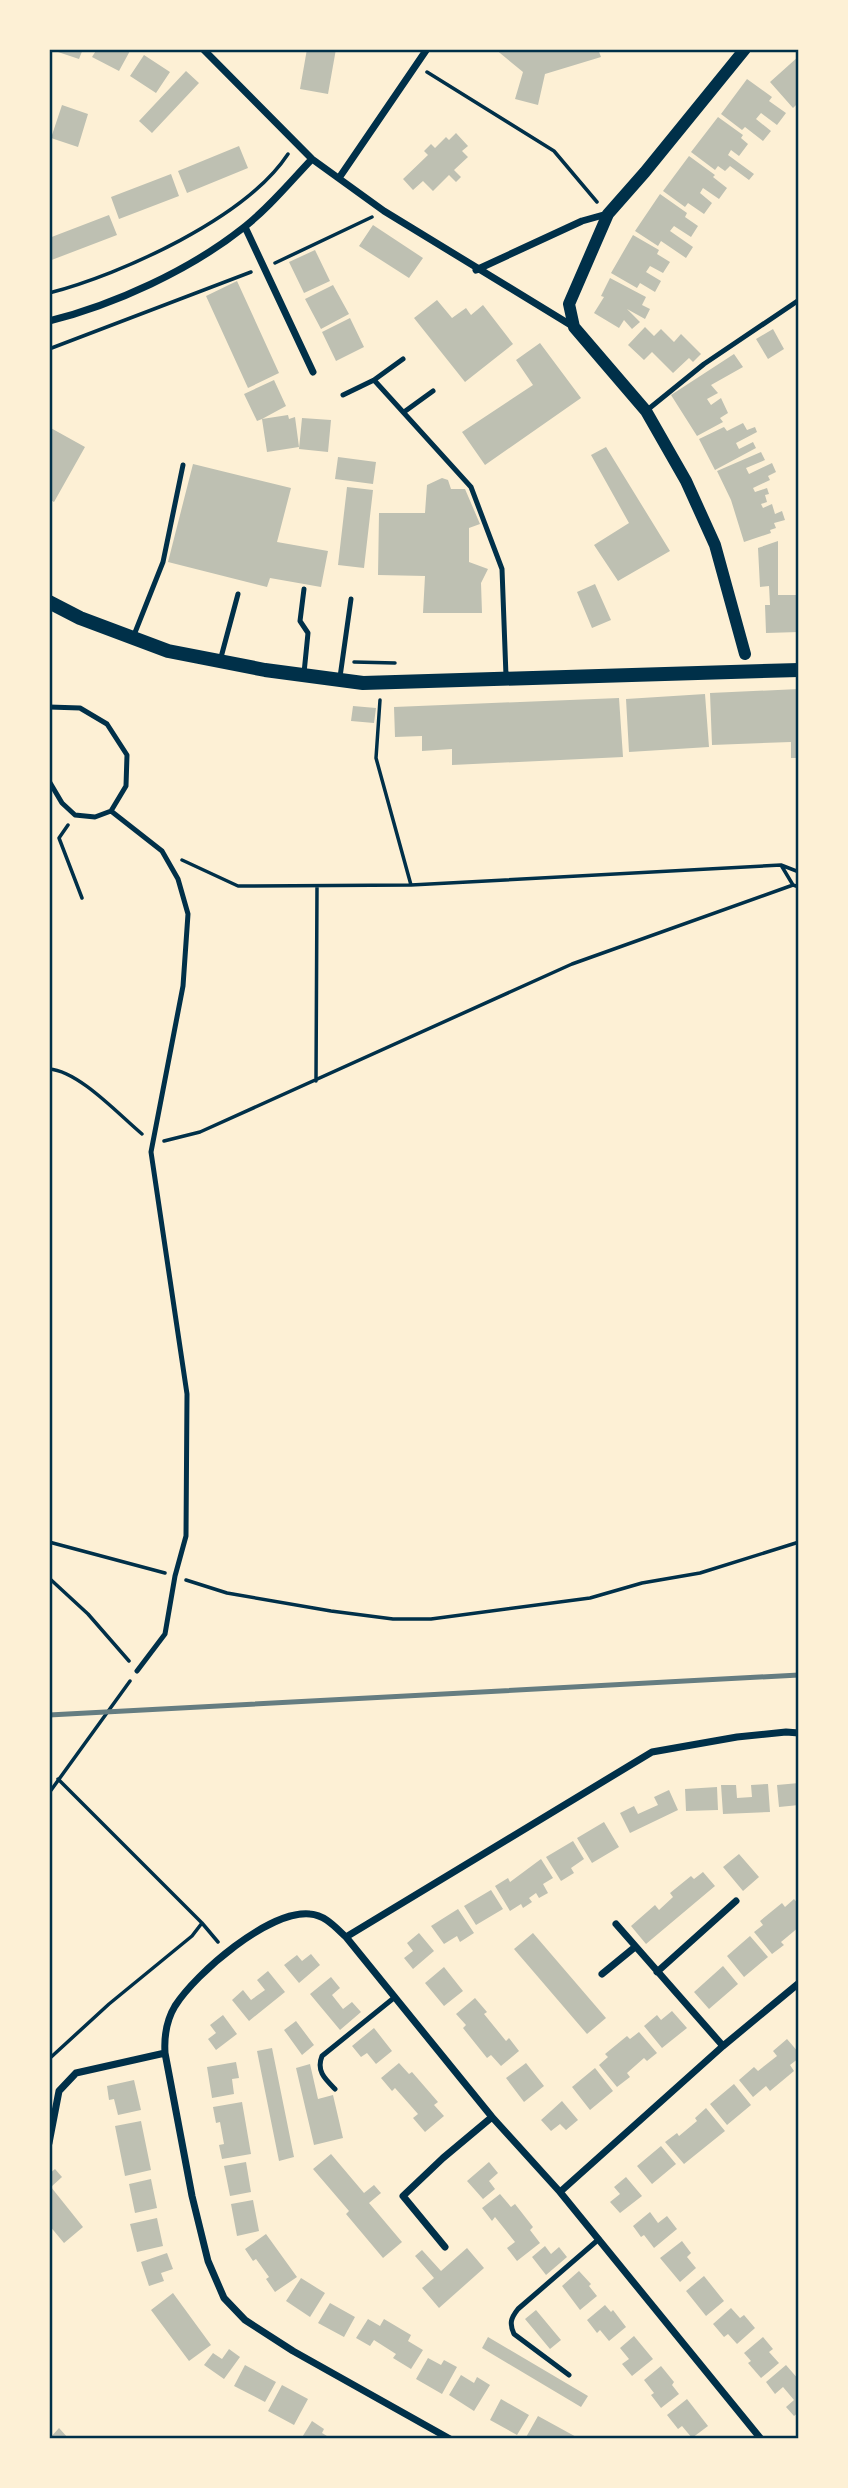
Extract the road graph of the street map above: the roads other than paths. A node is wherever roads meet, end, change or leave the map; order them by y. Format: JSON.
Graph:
{"nodes":[{"id":1,"x":203,"y":49,"type":"edge"},
{"id":2,"x":427,"y":49,"type":"edge"},
{"id":3,"x":745,"y":49,"type":"edge"},
{"id":4,"x":312,"y":159,"type":"junction"},
{"id":5,"x":339,"y":178,"type":"junction"},
{"id":6,"x":608,"y":214,"type":"junction"},
{"id":7,"x":245,"y":226,"type":"junction"},
{"id":8,"x":476,"y":270,"type":"junction"},
{"id":9,"x":799,"y":300,"type":"edge"},
{"id":10,"x":49,"y":321,"type":"edge"},
{"id":11,"x":574,"y":327,"type":"junction"},
{"id":12,"x":403,"y":359,"type":"dead end"},
{"id":13,"x":313,"y":372,"type":"dead end"},
{"id":14,"x":374,"y":380,"type":"junction"},
{"id":15,"x":433,"y":391,"type":"dead end"},
{"id":16,"x":343,"y":395,"type":"dead end"},
{"id":17,"x":646,"y":411,"type":"junction"},
{"id":18,"x":404,"y":412,"type":"junction"},
{"id":19,"x":183,"y":465,"type":"dead end"},
{"id":20,"x":304,"y":589,"type":"dead end"},
{"id":21,"x":238,"y":594,"type":"dead end"},
{"id":22,"x":351,"y":599,"type":"dead end"},
{"id":23,"x":49,"y":602,"type":"edge"},
{"id":24,"x":133,"y":638,"type":"junction"},
{"id":25,"x":745,"y":654,"type":"joint"},
{"id":26,"x":220,"y":661,"type":"junction"},
{"id":27,"x":799,"y":670,"type":"edge"},
{"id":28,"x":750,"y":672,"type":"junction"},
{"id":29,"x":304,"y":676,"type":"junction"},
{"id":30,"x":507,"y":679,"type":"junction"},
{"id":31,"x":339,"y":680,"type":"junction"},
{"id":32,"x":49,"y":707,"type":"edge"},
{"id":33,"x":49,"y":781,"type":"edge"},
{"id":34,"x":111,"y":811,"type":"junction"},
{"id":35,"x":137,"y":1671,"type":"road end"},
{"id":36,"x":799,"y":1733,"type":"edge"},
{"id":37,"x":736,"y":1901,"type":"dead end"},
{"id":38,"x":616,"y":1924,"type":"dead end"},
{"id":39,"x":345,"y":1937,"type":"junction"},
{"id":40,"x":635,"y":1947,"type":"junction"},
{"id":41,"x":657,"y":1972,"type":"junction"},
{"id":42,"x":602,"y":1974,"type":"dead end"},
{"id":43,"x":799,"y":1983,"type":"edge"},
{"id":44,"x":395,"y":1997,"type":"junction"},
{"id":45,"x":723,"y":2046,"type":"junction"},
{"id":46,"x":165,"y":2053,"type":"junction"},
{"id":47,"x":335,"y":2089,"type":"dead end"},
{"id":48,"x":492,"y":2117,"type":"junction"},
{"id":49,"x":49,"y":2143,"type":"edge"},
{"id":50,"x":560,"y":2192,"type":"junction"},
{"id":51,"x":599,"y":2239,"type":"junction"},
{"id":52,"x":445,"y":2247,"type":"dead end"},
{"id":53,"x":569,"y":2375,"type":"dead end"},
{"id":54,"x":450,"y":2439,"type":"edge"},
{"id":55,"x":761,"y":2439,"type":"edge"}],
"edges":[{"from":1,"to":4,"type":"street"},
{"from":2,"to":5,"type":"street"},
{"from":3,"to":6,"type":"street"},
{"from":4,"to":5,"type":"street"},
{"from":4,"to":7,"type":"street"},
{"from":5,"to":8,"type":"street"},
{"from":6,"to":8,"type":"street"},
{"from":6,"to":11,"type":"street"},
{"from":7,"to":10,"type":"street"},
{"from":7,"to":13,"type":"street"},
{"from":8,"to":11,"type":"street"},
{"from":9,"to":17,"type":"lane"},
{"from":11,"to":17,"type":"street"},
{"from":12,"to":14,"type":"lane"},
{"from":14,"to":16,"type":"lane"},
{"from":14,"to":18,"type":"lane"},
{"from":15,"to":18,"type":"lane"},
{"from":17,"to":25,"type":"street"},
{"from":18,"to":30,"type":"lane"},
{"from":19,"to":24,"type":"lane"},
{"from":20,"to":29,"type":"lane"},
{"from":21,"to":26,"type":"lane"},
{"from":22,"to":31,"type":"lane"},
{"from":23,"to":24,"type":"main road"},
{"from":24,"to":26,"type":"main road"},
{"from":25,"to":28,"type":"street"},
{"from":26,"to":29,"type":"main road"},
{"from":27,"to":28,"type":"main road"},
{"from":28,"to":30,"type":"main road"},
{"from":29,"to":31,"type":"main road"},
{"from":30,"to":31,"type":"main road"},
{"from":32,"to":34,"type":"lane"},
{"from":33,"to":34,"type":"lane"},
{"from":34,"to":35,"type":"lane"},
{"from":36,"to":39,"type":"street"},
{"from":37,"to":41,"type":"street"},
{"from":38,"to":40,"type":"street"},
{"from":39,"to":44,"type":"street"},
{"from":39,"to":46,"type":"street"},
{"from":40,"to":41,"type":"street"},
{"from":40,"to":42,"type":"street"},
{"from":41,"to":45,"type":"street"},
{"from":43,"to":45,"type":"street"},
{"from":44,"to":47,"type":"lane"},
{"from":44,"to":48,"type":"street"},
{"from":45,"to":50,"type":"street"},
{"from":46,"to":49,"type":"street"},
{"from":46,"to":54,"type":"street"},
{"from":48,"to":50,"type":"street"},
{"from":48,"to":52,"type":"street"},
{"from":50,"to":51,"type":"street"},
{"from":51,"to":53,"type":"lane"},
{"from":51,"to":55,"type":"street"}]}
